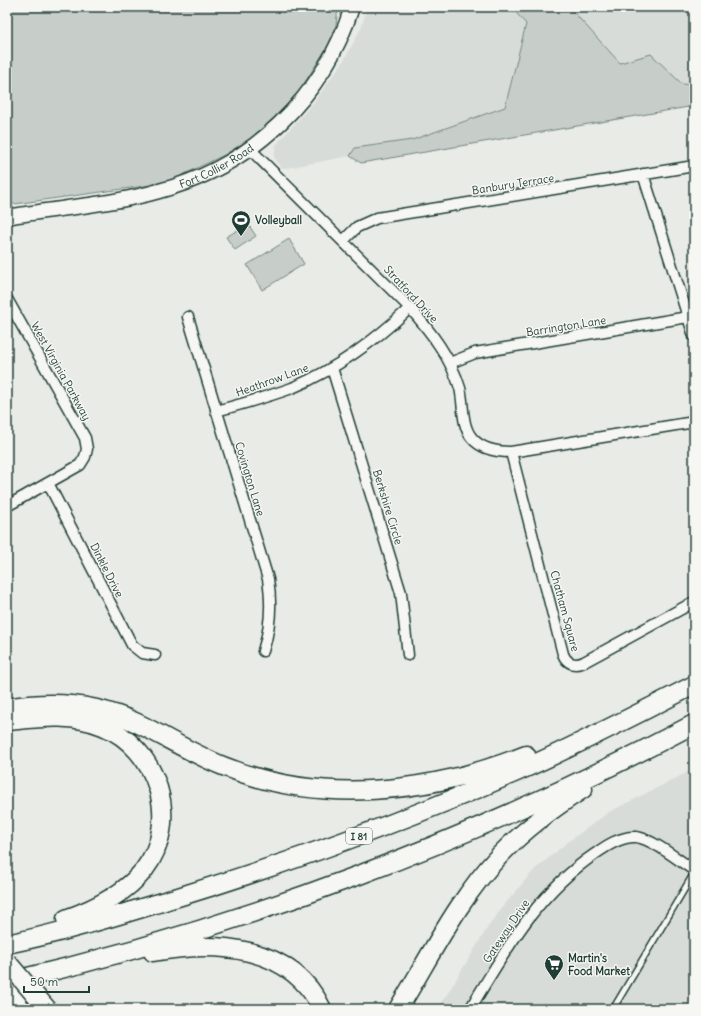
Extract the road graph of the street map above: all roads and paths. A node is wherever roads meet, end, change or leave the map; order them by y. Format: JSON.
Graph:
{"nodes":[{"id":1,"x":352,"y":7,"type":"edge"},
{"id":2,"x":250,"y":149,"type":"junction"},
{"id":3,"x":694,"y":166,"type":"edge"},
{"id":4,"x":643,"y":174,"type":"junction"},
{"id":5,"x":7,"y":217,"type":"edge"},
{"id":6,"x":343,"y":241,"type":"junction"},
{"id":7,"x":7,"y":299,"type":"edge"},
{"id":8,"x":410,"y":308,"type":"junction"},
{"id":9,"x":188,"y":317,"type":"dead end"},
{"id":10,"x":688,"y":317,"type":"junction"},
{"id":11,"x":694,"y":336,"type":"edge"},
{"id":12,"x":450,"y":363,"type":"junction"},
{"id":13,"x":332,"y":368,"type":"junction"},
{"id":14,"x":216,"y":411,"type":"junction"},
{"id":15,"x":694,"y":422,"type":"edge"},
{"id":16,"x":511,"y":452,"type":"junction"},
{"id":17,"x":48,"y":484,"type":"junction"},
{"id":18,"x":7,"y":506,"type":"edge"},
{"id":19,"x":694,"y":602,"type":"edge"},
{"id":20,"x":262,"y":651,"type":"dead end"},
{"id":21,"x":155,"y":655,"type":"dead end"},
{"id":22,"x":408,"y":655,"type":"dead end"},
{"id":23,"x":694,"y":684,"type":"edge"},
{"id":24,"x":7,"y":708,"type":"edge"},
{"id":25,"x":7,"y":721,"type":"edge"},
{"id":26,"x":694,"y":725,"type":"edge"},
{"id":27,"x":694,"y":870,"type":"edge"},
{"id":28,"x":694,"y":873,"type":"edge"},
{"id":29,"x":7,"y":939,"type":"edge"},
{"id":30,"x":7,"y":944,"type":"edge"},
{"id":31,"x":7,"y":962,"type":"edge"},
{"id":32,"x":38,"y":975,"type":"junction"},
{"id":33,"x":7,"y":982,"type":"edge"},
{"id":34,"x":7,"y":989,"type":"edge"},
{"id":35,"x":24,"y":1009,"type":"edge"},
{"id":36,"x":47,"y":1009,"type":"edge"},
{"id":37,"x":322,"y":1009,"type":"edge"},
{"id":38,"x":398,"y":1009,"type":"edge"},
{"id":39,"x":470,"y":1009,"type":"edge"},
{"id":40,"x":613,"y":1009,"type":"edge"}],
"edges":[{"from":1,"to":2,"type":"street","name":"Fort Collier Road"},
{"from":2,"to":5,"type":"street","name":"Fort Collier Road"},
{"from":2,"to":6,"type":"street","name":"Stratford Drive"},
{"from":3,"to":4,"type":"street","name":"Banbury Terrace"},
{"from":4,"to":6,"type":"street","name":"Banbury Terrace"},
{"from":4,"to":10,"type":"street"},
{"from":6,"to":8,"type":"street","name":"Stratford Drive"},
{"from":7,"to":17,"type":"street","name":"West Virginia Parkway"},
{"from":8,"to":12,"type":"street","name":"Stratford Drive"},
{"from":8,"to":13,"type":"street","name":"Heathrow Lane"},
{"from":9,"to":14,"type":"street","name":"Covington Lane"},
{"from":10,"to":11,"type":"street"},
{"from":10,"to":12,"type":"street","name":"Barrington Lane"},
{"from":12,"to":16,"type":"street","name":"Stratford Drive"},
{"from":13,"to":14,"type":"street","name":"Heathrow Lane"},
{"from":13,"to":22,"type":"street","name":"Berkshire Circle"},
{"from":14,"to":20,"type":"street","name":"Covington Lane"},
{"from":15,"to":16,"type":"street","name":"Stratford Drive"},
{"from":16,"to":19,"type":"street","name":"Chatham Square"},
{"from":17,"to":18,"type":"street"},
{"from":17,"to":21,"type":"street","name":"Dinkle Drive"},
{"from":23,"to":24,"type":"highway"},
{"from":23,"to":30,"type":"highway","number":"I 81"},
{"from":25,"to":29,"type":"highway"},
{"from":26,"to":32,"type":"highway"},
{"from":26,"to":38,"type":"highway"},
{"from":27,"to":39,"type":"street","name":"Gateway Drive"},
{"from":28,"to":40,"type":"lane"},
{"from":31,"to":36,"type":"highway","bridge":true},
{"from":32,"to":33,"type":"highway"},
{"from":32,"to":37,"type":"highway"},
{"from":34,"to":35,"type":"highway"}]}
